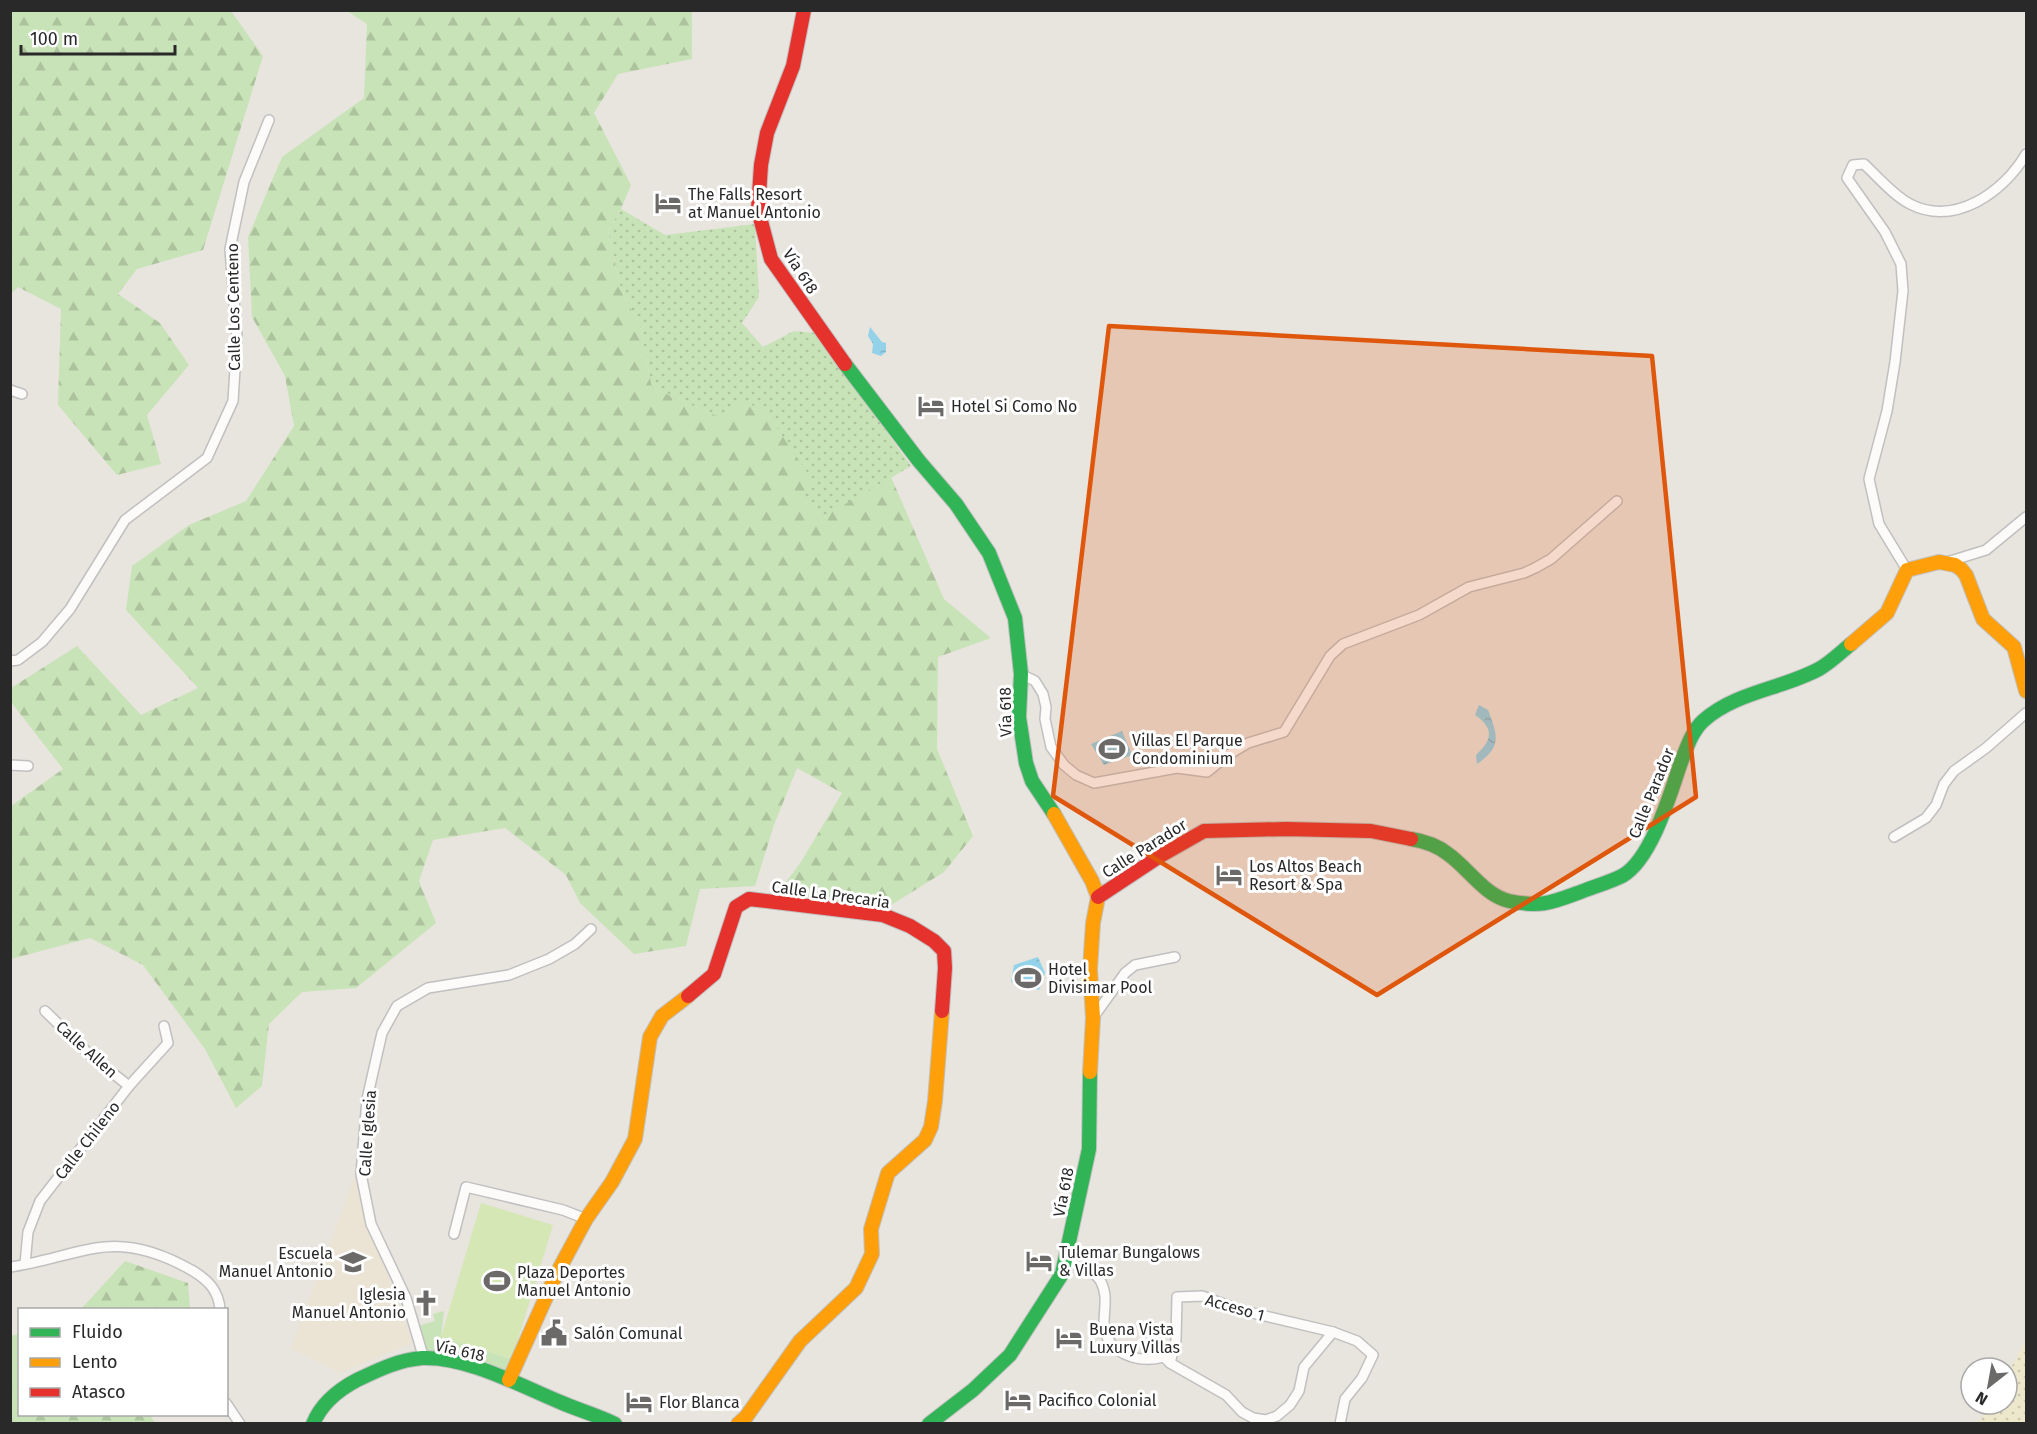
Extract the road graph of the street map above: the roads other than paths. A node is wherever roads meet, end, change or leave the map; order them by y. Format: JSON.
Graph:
{"nodes":[{"id":1,"x":804,"y":10,"type":"edge"},
{"id":2,"x":269,"y":120,"type":"dead end"},
{"id":3,"x":2026,"y":154,"type":"edge"},
{"id":4,"x":10,"y":390,"type":"edge"},
{"id":5,"x":22,"y":394,"type":"dead end"},
{"id":6,"x":1617,"y":501,"type":"dead end"},
{"id":7,"x":2026,"y":517,"type":"edge"},
{"id":8,"x":1945,"y":562,"type":"junction"},
{"id":9,"x":1907,"y":570,"type":"junction"},
{"id":10,"x":10,"y":661,"type":"edge"},
{"id":11,"x":1022,"y":674,"type":"junction"},
{"id":12,"x":2026,"y":691,"type":"edge"},
{"id":13,"x":2026,"y":713,"type":"edge"},
{"id":14,"x":10,"y":765,"type":"edge"},
{"id":15,"x":28,"y":766,"type":"dead end"},
{"id":16,"x":1894,"y":837,"type":"dead end"},
{"id":17,"x":1098,"y":897,"type":"junction"},
{"id":18,"x":591,"y":929,"type":"dead end"},
{"id":19,"x":1175,"y":957,"type":"dead end"},
{"id":20,"x":45,"y":1011,"type":"dead end"},
{"id":21,"x":1093,"y":1018,"type":"junction"},
{"id":22,"x":164,"y":1026,"type":"dead end"},
{"id":23,"x":129,"y":1086,"type":"junction"},
{"id":24,"x":586,"y":1219,"type":"junction"},
{"id":25,"x":454,"y":1234,"type":"dead end"},
{"id":26,"x":1065,"y":1261,"type":"junction"},
{"id":27,"x":25,"y":1264,"type":"junction"},
{"id":28,"x":10,"y":1267,"type":"edge"},
{"id":29,"x":220,"y":1308,"type":"edge"},
{"id":30,"x":1334,"y":1332,"type":"junction"},
{"id":31,"x":424,"y":1359,"type":"junction"},
{"id":32,"x":1170,"y":1363,"type":"junction"},
{"id":33,"x":509,"y":1380,"type":"junction"},
{"id":34,"x":228,"y":1406,"type":"edge"},
{"id":35,"x":314,"y":1420,"type":"edge"},
{"id":36,"x":240,"y":1424,"type":"edge"},
{"id":37,"x":303,"y":1424,"type":"edge"},
{"id":38,"x":615,"y":1424,"type":"edge"},
{"id":39,"x":738,"y":1424,"type":"edge"},
{"id":40,"x":929,"y":1424,"type":"edge"},
{"id":41,"x":1340,"y":1424,"type":"edge"}],
"edges":[{"from":1,"to":11,"type":"street","name":"Vía 618"},
{"from":2,"to":10,"type":"street","name":"Calle Los Centeno"},
{"from":3,"to":9,"type":"street"},
{"from":4,"to":5,"type":"street"},
{"from":6,"to":11,"type":"street"},
{"from":7,"to":8,"type":"street"},
{"from":8,"to":9,"type":"street"},
{"from":8,"to":12,"type":"street"},
{"from":9,"to":17,"type":"street","name":"Calle Parador"},
{"from":11,"to":17,"type":"street","name":"Vía 618"},
{"from":13,"to":16,"type":"street"},
{"from":14,"to":15,"type":"street"},
{"from":17,"to":21,"type":"street","name":"Vía 618"},
{"from":18,"to":31,"type":"street","name":"Calle Iglesia"},
{"from":19,"to":21,"type":"street"},
{"from":20,"to":23,"type":"street","name":"Calle Allen"},
{"from":21,"to":26,"type":"street","name":"Vía 618"},
{"from":22,"to":23,"type":"street","name":"Calle Chileno"},
{"from":23,"to":27,"type":"street","name":"Calle Chileno"},
{"from":24,"to":25,"type":"street"},
{"from":24,"to":33,"type":"street","name":"Calle La Precaria"},
{"from":24,"to":39,"type":"street","name":"Calle La Precaria"},
{"from":26,"to":32,"type":"street"},
{"from":26,"to":40,"type":"street","name":"Vía 618"},
{"from":27,"to":28,"type":"street"},
{"from":27,"to":29,"type":"street"},
{"from":30,"to":32,"type":"street","name":"Acceso 1"},
{"from":30,"to":32,"type":"street"},
{"from":30,"to":41,"type":"street","name":"Acceso 1"},
{"from":31,"to":33,"type":"street","name":"Vía 618"},
{"from":31,"to":35,"type":"street","name":"Vía 618"},
{"from":33,"to":38,"type":"street","name":"Vía 618"},
{"from":34,"to":36,"type":"street"},
{"from":35,"to":37,"type":"street"}]}
